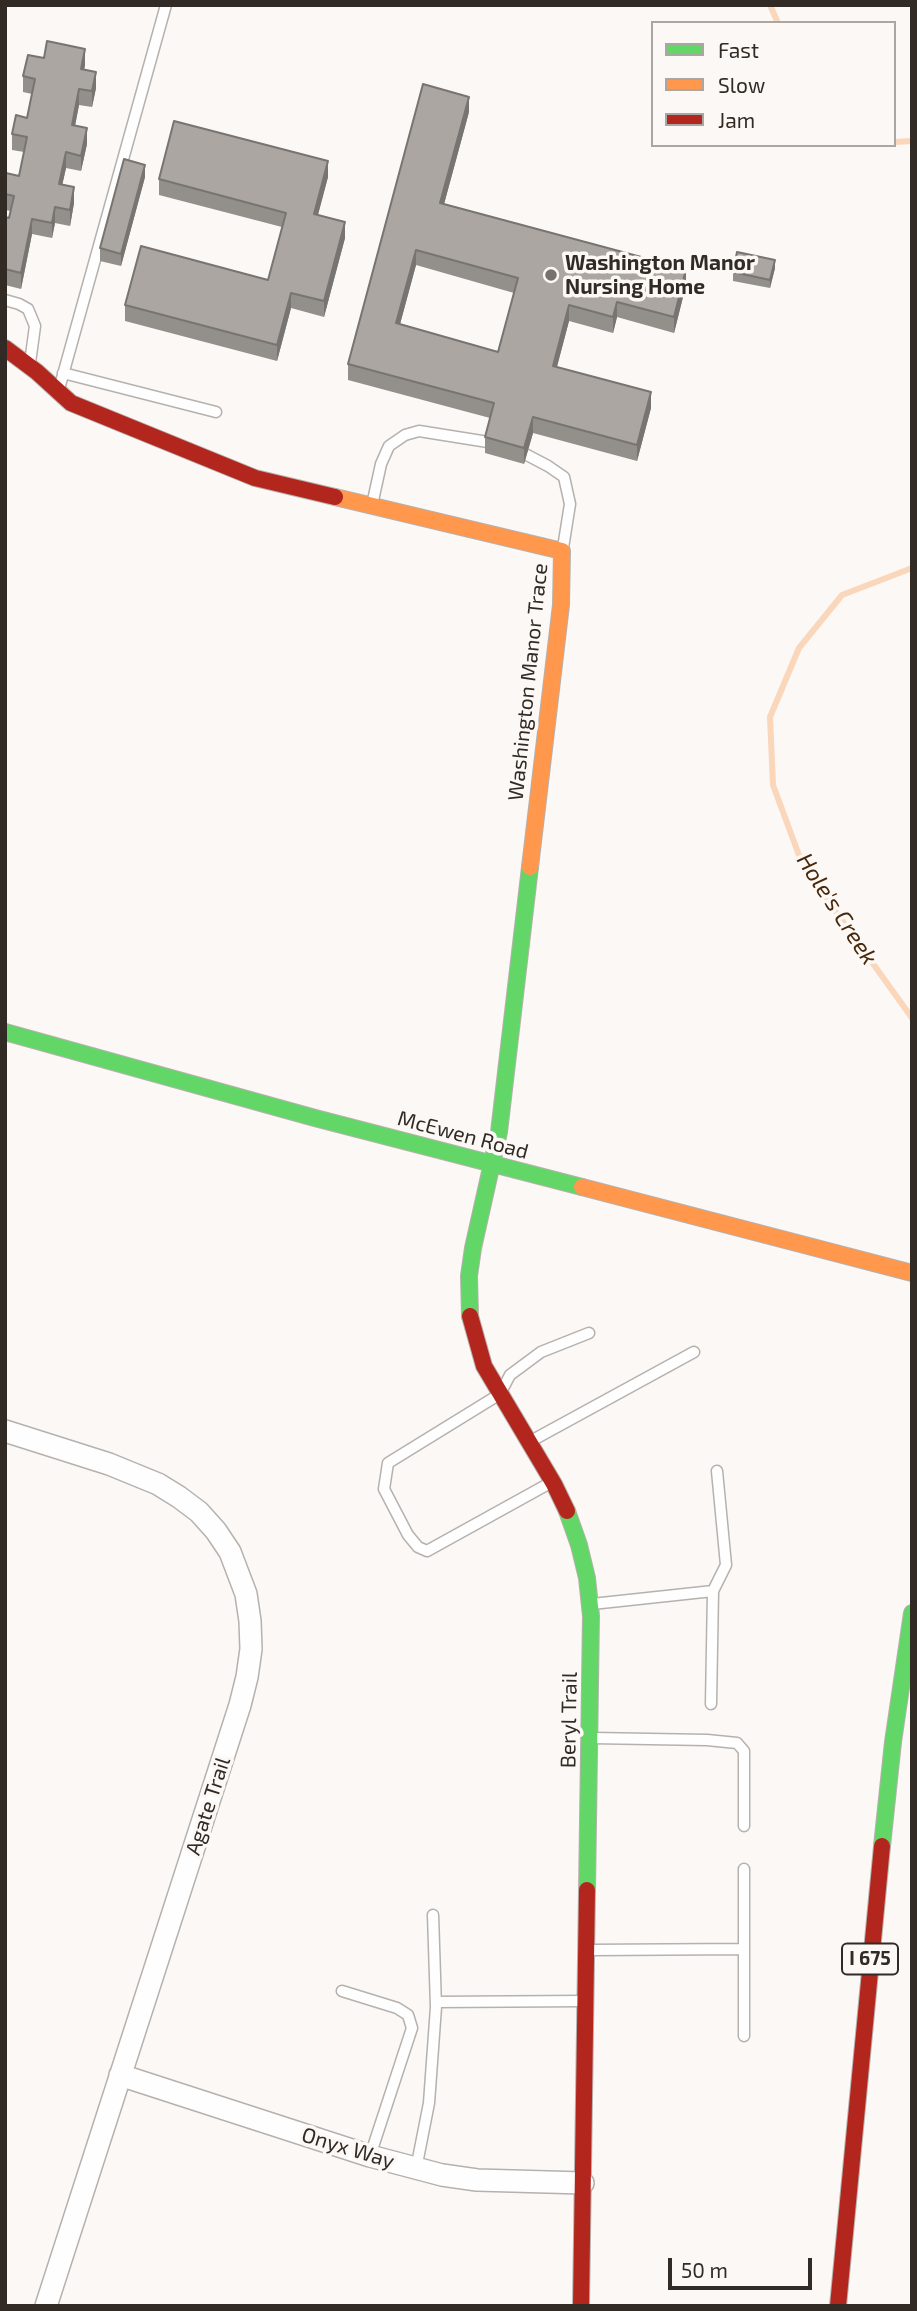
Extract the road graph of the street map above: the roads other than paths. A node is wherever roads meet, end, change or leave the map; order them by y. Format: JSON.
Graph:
{"nodes":[{"id":1,"x":166,"y":5,"type":"edge"},
{"id":2,"x":5,"y":300,"type":"edge"},
{"id":3,"x":5,"y":348,"type":"edge"},
{"id":4,"x":30,"y":366,"type":"junction"},
{"id":5,"x":63,"y":373,"type":"junction"},
{"id":6,"x":58,"y":392,"type":"junction"},
{"id":7,"x":216,"y":412,"type":"dead end"},
{"id":8,"x":488,"y":442,"type":"edge"},
{"id":9,"x":527,"y":455,"type":"edge"},
{"id":10,"x":371,"y":506,"type":"junction"},
{"id":11,"x":562,"y":551,"type":"junction"},
{"id":12,"x":5,"y":1032,"type":"edge"},
{"id":13,"x":492,"y":1164,"type":"junction"},
{"id":14,"x":912,"y":1273,"type":"edge"},
{"id":15,"x":589,"y":1333,"type":"dead end"},
{"id":16,"x":694,"y":1352,"type":"dead end"},
{"id":17,"x":500,"y":1394,"type":"junction"},
{"id":18,"x":5,"y":1431,"type":"edge"},
{"id":19,"x":528,"y":1443,"type":"junction"},
{"id":20,"x":718,"y":1471,"type":"dead end"},
{"id":21,"x":552,"y":1481,"type":"junction"},
{"id":22,"x":713,"y":1591,"type":"junction"},
{"id":23,"x":590,"y":1604,"type":"junction"},
{"id":24,"x":912,"y":1613,"type":"edge"},
{"id":25,"x":711,"y":1704,"type":"dead end"},
{"id":26,"x":589,"y":1738,"type":"junction"},
{"id":27,"x":744,"y":1826,"type":"dead end"},
{"id":28,"x":744,"y":1869,"type":"dead end"},
{"id":29,"x":433,"y":1915,"type":"dead end"},
{"id":30,"x":744,"y":1949,"type":"junction"},
{"id":31,"x":587,"y":1950,"type":"junction"},
{"id":32,"x":342,"y":1991,"type":"dead end"},
{"id":33,"x":586,"y":2001,"type":"junction"},
{"id":34,"x":436,"y":2002,"type":"junction"},
{"id":35,"x":744,"y":2036,"type":"dead end"},
{"id":36,"x":120,"y":2074,"type":"junction"},
{"id":37,"x":370,"y":2156,"type":"junction"},
{"id":38,"x":416,"y":2169,"type":"junction"},
{"id":39,"x":583,"y":2183,"type":"junction"},
{"id":40,"x":46,"y":2306,"type":"edge"},
{"id":41,"x":581,"y":2306,"type":"edge"},
{"id":42,"x":838,"y":2306,"type":"edge"}],
"edges":[{"from":1,"to":5,"type":"lane"},
{"from":2,"to":4,"type":"lane"},
{"from":3,"to":4,"type":"main road","name":"Washington Manor Trace"},
{"from":4,"to":6,"type":"main road","name":"Washington Manor Trace"},
{"from":5,"to":6,"type":"lane"},
{"from":5,"to":7,"type":"lane"},
{"from":6,"to":10,"type":"main road","name":"Washington Manor Trace"},
{"from":8,"to":10,"type":"lane"},
{"from":9,"to":11,"type":"lane"},
{"from":10,"to":11,"type":"main road","name":"Washington Manor Trace"},
{"from":11,"to":13,"type":"main road","name":"Washington Manor Trace"},
{"from":12,"to":13,"type":"main road","name":"McEwen Road"},
{"from":13,"to":14,"type":"main road","name":"McEwen Road"},
{"from":13,"to":17,"type":"main road","name":"Beryl Trail"},
{"from":15,"to":17,"type":"lane"},
{"from":16,"to":19,"type":"lane"},
{"from":17,"to":19,"type":"main road","name":"Beryl Trail"},
{"from":17,"to":21,"type":"lane"},
{"from":18,"to":36,"type":"street","name":"Agate Trail"},
{"from":19,"to":21,"type":"main road","name":"Beryl Trail"},
{"from":20,"to":22,"type":"lane"},
{"from":21,"to":23,"type":"main road","name":"Beryl Trail"},
{"from":22,"to":23,"type":"lane"},
{"from":22,"to":25,"type":"lane"},
{"from":23,"to":26,"type":"main road","name":"Beryl Trail"},
{"from":24,"to":42,"type":"main road","number":"I 675"},
{"from":26,"to":27,"type":"lane"},
{"from":26,"to":31,"type":"main road","name":"Beryl Trail"},
{"from":28,"to":30,"type":"lane"},
{"from":29,"to":34,"type":"lane"},
{"from":30,"to":31,"type":"lane"},
{"from":30,"to":35,"type":"lane"},
{"from":31,"to":33,"type":"main road","name":"Beryl Trail"},
{"from":32,"to":37,"type":"lane"},
{"from":33,"to":34,"type":"lane"},
{"from":33,"to":39,"type":"main road","name":"Beryl Trail"},
{"from":34,"to":38,"type":"lane"},
{"from":36,"to":37,"type":"street","name":"Onyx Way"},
{"from":36,"to":40,"type":"street","name":"Agate Trail"},
{"from":37,"to":38,"type":"street","name":"Onyx Way"},
{"from":38,"to":39,"type":"street","name":"Onyx Way"},
{"from":39,"to":41,"type":"main road","name":"Beryl Trail"}]}
